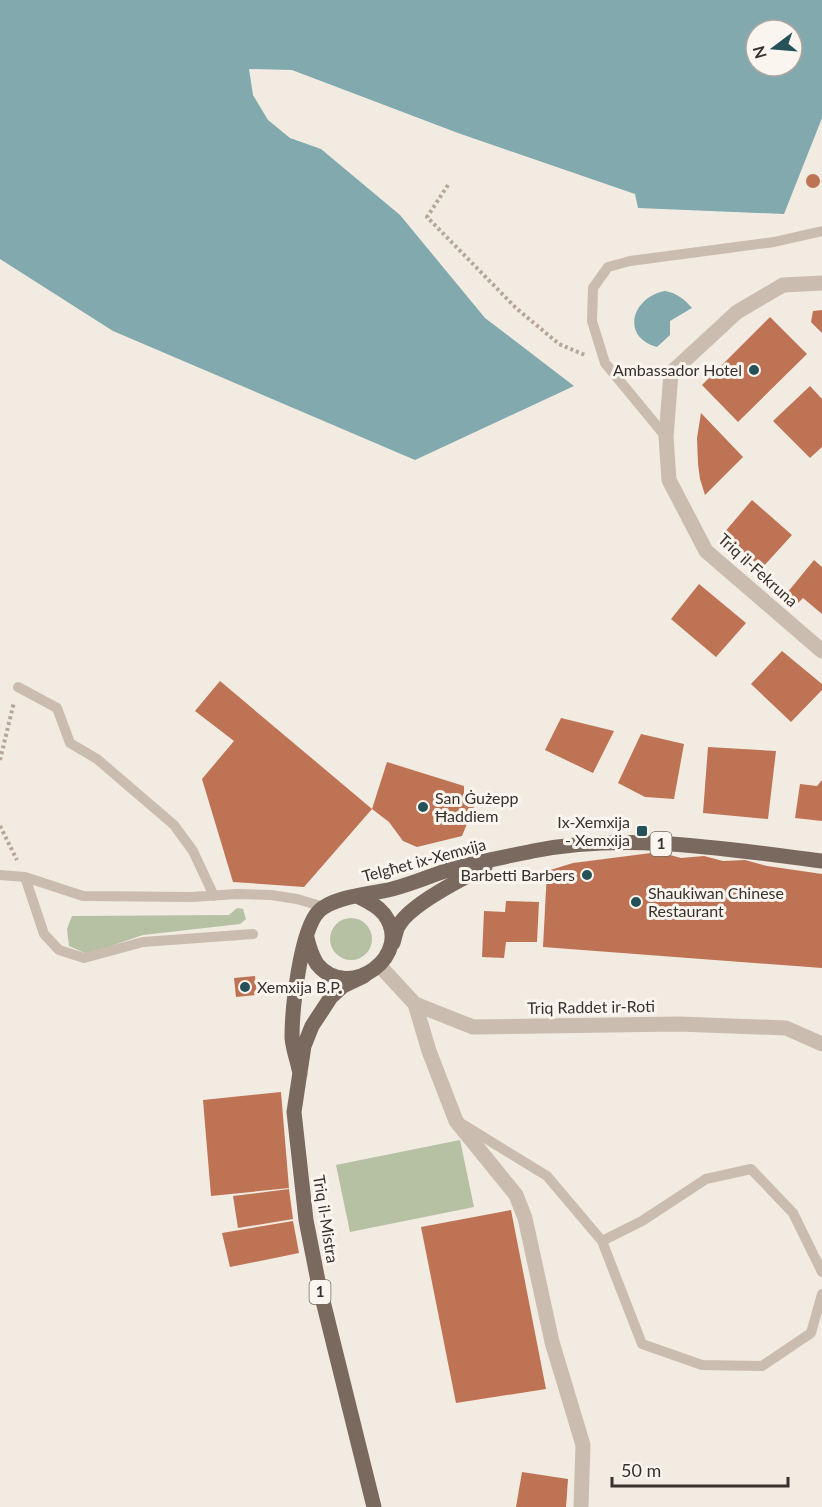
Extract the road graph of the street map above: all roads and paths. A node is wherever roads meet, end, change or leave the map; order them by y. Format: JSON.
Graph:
{"nodes":[{"id":1,"x":448,"y":185,"type":"dead end"},
{"id":2,"x":822,"y":231,"type":"edge"},
{"id":3,"x":822,"y":283,"type":"edge"},
{"id":4,"x":605,"y":363,"type":"junction"},
{"id":5,"x":666,"y":437,"type":"junction"},
{"id":6,"x":822,"y":651,"type":"edge"},
{"id":7,"x":18,"y":687,"type":"dead end"},
{"id":8,"x":9,"y":722,"type":"dead end"},
{"id":9,"x":0,"y":760,"type":"edge"},
{"id":10,"x":0,"y":826,"type":"edge"},
{"id":11,"x":501,"y":858,"type":"junction"},
{"id":12,"x":822,"y":861,"type":"edge"},
{"id":13,"x":0,"y":875,"type":"edge"},
{"id":14,"x":25,"y":877,"type":"junction"},
{"id":15,"x":214,"y":896,"type":"junction"},
{"id":16,"x":357,"y":896,"type":"junction"},
{"id":17,"x":324,"y":907,"type":"junction"},
{"id":18,"x":253,"y":934,"type":"dead end"},
{"id":19,"x":306,"y":935,"type":"junction"},
{"id":20,"x":391,"y":949,"type":"junction"},
{"id":21,"x":379,"y":965,"type":"junction"},
{"id":22,"x":364,"y":976,"type":"junction"},
{"id":23,"x":416,"y":1004,"type":"junction"},
{"id":24,"x":822,"y":1044,"type":"edge"},
{"id":25,"x":300,"y":1074,"type":"junction"},
{"id":26,"x":456,"y":1120,"type":"junction"},
{"id":27,"x":602,"y":1241,"type":"junction"},
{"id":28,"x":822,"y":1272,"type":"edge"},
{"id":29,"x":822,"y":1294,"type":"edge"},
{"id":30,"x":374,"y":1507,"type":"edge"},
{"id":31,"x":581,"y":1507,"type":"edge"}],
"edges":[{"from":1,"to":4,"type":"path"},
{"from":2,"to":4,"type":"lane"},
{"from":3,"to":5,"type":"street","name":"Triq il-Fekruna"},
{"from":4,"to":5,"type":"lane"},
{"from":5,"to":6,"type":"street","name":"Triq il-Fekruna"},
{"from":7,"to":15,"type":"lane"},
{"from":8,"to":9,"type":"path"},
{"from":10,"to":14,"type":"path"},
{"from":11,"to":12,"type":"main road","name":"Telgħet ix-Xemxija","number":"1"},
{"from":11,"to":16,"type":"main road","name":"Telgħet ix-Xemxija","number":"1"},
{"from":11,"to":20,"type":"main road","name":"Telgħet ix-Xemxija","number":"1"},
{"from":13,"to":14,"type":"lane"},
{"from":14,"to":15,"type":"lane"},
{"from":14,"to":18,"type":"lane"},
{"from":15,"to":17,"type":"lane"},
{"from":16,"to":17,"type":"main road","number":"1"},
{"from":16,"to":20,"type":"main road"},
{"from":17,"to":19,"type":"main road","number":"1"},
{"from":19,"to":22,"type":"main road"},
{"from":19,"to":25,"type":"main road","name":"Triq il-Mistra","number":"1"},
{"from":20,"to":21,"type":"main road","number":"1"},
{"from":21,"to":22,"type":"main road","number":"1"},
{"from":21,"to":23,"type":"street","name":"Triq Raddet ir-Roti"},
{"from":22,"to":25,"type":"main road","name":"Triq il-Mistra","number":"1"},
{"from":23,"to":24,"type":"street","name":"Triq Raddet ir-Roti"},
{"from":23,"to":26,"type":"street"},
{"from":25,"to":30,"type":"main road","name":"Triq il-Mistra","number":"1"},
{"from":26,"to":27,"type":"lane"},
{"from":26,"to":31,"type":"street"},
{"from":27,"to":28,"type":"lane"},
{"from":27,"to":29,"type":"lane"}]}
